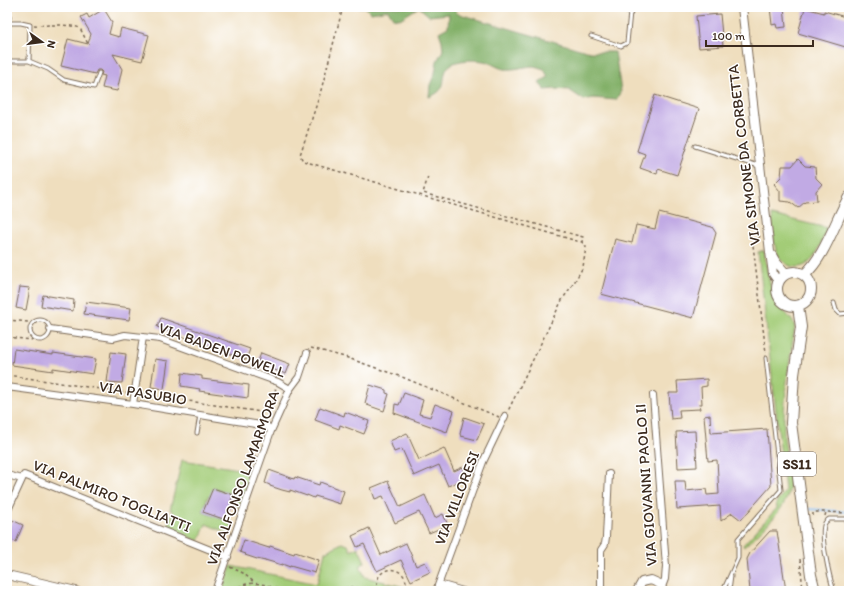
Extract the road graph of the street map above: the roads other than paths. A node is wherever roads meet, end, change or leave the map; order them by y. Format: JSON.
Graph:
{"nodes":[{"id":1,"x":693,"y":7,"type":"edge"},
{"id":2,"x":700,"y":7,"type":"edge"},
{"id":3,"x":742,"y":7,"type":"edge"},
{"id":4,"x":631,"y":9,"type":"edge"},
{"id":5,"x":7,"y":23,"type":"edge"},
{"id":6,"x":591,"y":36,"type":"dead end"},
{"id":7,"x":7,"y":61,"type":"edge"},
{"id":8,"x":29,"y":62,"type":"junction"},
{"id":9,"x":98,"y":73,"type":"dead end"},
{"id":10,"x":695,"y":146,"type":"dead end"},
{"id":11,"x":760,"y":166,"type":"junction"},
{"id":12,"x":849,"y":197,"type":"edge"},
{"id":13,"x":770,"y":252,"type":"junction"},
{"id":14,"x":786,"y":273,"type":"junction"},
{"id":15,"x":804,"y":275,"type":"junction"},
{"id":16,"x":778,"y":281,"type":"junction"},
{"id":17,"x":834,"y":303,"type":"dead end"},
{"id":18,"x":798,"y":306,"type":"junction"},
{"id":19,"x":849,"y":313,"type":"edge"},
{"id":20,"x":50,"y":329,"type":"junction"},
{"id":21,"x":143,"y":337,"type":"junction"},
{"id":22,"x":307,"y":353,"type":"road end"},
{"id":23,"x":766,"y":358,"type":"road end"},
{"id":24,"x":7,"y":387,"type":"edge"},
{"id":25,"x":290,"y":389,"type":"junction"},
{"id":26,"x":653,"y":395,"type":"dead end"},
{"id":27,"x":133,"y":404,"type":"junction"},
{"id":28,"x":200,"y":415,"type":"junction"},
{"id":29,"x":505,"y":418,"type":"road end"},
{"id":30,"x":272,"y":431,"type":"junction"},
{"id":31,"x":197,"y":433,"type":"dead end"},
{"id":32,"x":250,"y":458,"type":"dead end"},
{"id":33,"x":261,"y":460,"type":"junction"},
{"id":34,"x":609,"y":474,"type":"dead end"},
{"id":35,"x":7,"y":475,"type":"edge"},
{"id":36,"x":22,"y":478,"type":"junction"},
{"id":37,"x":7,"y":512,"type":"edge"},
{"id":38,"x":849,"y":519,"type":"edge"},
{"id":39,"x":228,"y":556,"type":"junction"},
{"id":40,"x":665,"y":573,"type":"junction"},
{"id":41,"x":732,"y":573,"type":"junction"},
{"id":42,"x":7,"y":575,"type":"edge"},
{"id":43,"x":811,"y":575,"type":"junction"},
{"id":44,"x":655,"y":580,"type":"junction"},
{"id":45,"x":439,"y":584,"type":"junction"},
{"id":46,"x":663,"y":590,"type":"edge"},
{"id":47,"x":76,"y":591,"type":"edge"},
{"id":48,"x":215,"y":591,"type":"edge"},
{"id":49,"x":436,"y":591,"type":"edge"},
{"id":50,"x":463,"y":591,"type":"edge"},
{"id":51,"x":601,"y":591,"type":"edge"},
{"id":52,"x":637,"y":591,"type":"edge"},
{"id":53,"x":723,"y":591,"type":"edge"},
{"id":54,"x":729,"y":591,"type":"edge"},
{"id":55,"x":811,"y":591,"type":"edge"},
{"id":56,"x":815,"y":591,"type":"edge"},
{"id":57,"x":834,"y":591,"type":"edge"}],
"edges":[{"from":1,"to":2,"type":"lane"},
{"from":3,"to":11,"type":"street","name":"VIA SIMONE DA CORBETTA"},
{"from":4,"to":6,"type":"lane"},
{"from":5,"to":8,"type":"lane"},
{"from":7,"to":8,"type":"lane"},
{"from":8,"to":9,"type":"lane"},
{"from":10,"to":11,"type":"lane"},
{"from":11,"to":13,"type":"street","name":"VIA SIMONE DA CORBETTA"},
{"from":12,"to":15,"type":"main road"},
{"from":13,"to":14,"type":"street","name":"VIA SIMONE DA CORBETTA"},
{"from":13,"to":16,"type":"street","name":"VIA SIMONE DA CORBETTA"},
{"from":14,"to":15,"type":"main road"},
{"from":14,"to":16,"type":"main road"},
{"from":15,"to":18,"type":"main road"},
{"from":16,"to":18,"type":"main road"},
{"from":17,"to":19,"type":"lane"},
{"from":18,"to":43,"type":"main road","number":"SS11"},
{"from":20,"to":20,"type":"lane"},
{"from":20,"to":21,"type":"street","name":"VIA BADEN POWELL"},
{"from":21,"to":25,"type":"street","name":"VIA BADEN POWELL"},
{"from":21,"to":27,"type":"street"},
{"from":22,"to":25,"type":"street","name":"VIA ALFONSO LAMARMORA"},
{"from":23,"to":41,"type":"lane"},
{"from":24,"to":27,"type":"street","name":"VIA PASUBIO"},
{"from":25,"to":30,"type":"street","name":"VIA ALFONSO LAMARMORA"},
{"from":26,"to":40,"type":"street","name":"VIA GIOVANNI PAOLO II"},
{"from":27,"to":28,"type":"street","name":"VIA PASUBIO"},
{"from":28,"to":30,"type":"street","name":"VIA PASUBIO"},
{"from":28,"to":31,"type":"lane"},
{"from":29,"to":45,"type":"street","name":"VIA VILLORESI"},
{"from":30,"to":33,"type":"street","name":"VIA ALFONSO LAMARMORA"},
{"from":32,"to":33,"type":"lane"},
{"from":33,"to":39,"type":"street","name":"VIA ALFONSO LAMARMORA"},
{"from":34,"to":51,"type":"street"},
{"from":35,"to":36,"type":"street"},
{"from":36,"to":37,"type":"street","name":"VIA PALMIRO TOGLIATTI"},
{"from":36,"to":39,"type":"street","name":"VIA PALMIRO TOGLIATTI"},
{"from":38,"to":57,"type":"lane"},
{"from":39,"to":48,"type":"street","name":"VIA ALFONSO LAMARMORA"},
{"from":40,"to":44,"type":"street","name":"VIA GIOVANNI PAOLO II"},
{"from":40,"to":46,"type":"street","name":"VIA GIOVANNI PAOLO II"},
{"from":41,"to":53,"type":"lane"},
{"from":41,"to":54,"type":"lane"},
{"from":42,"to":47,"type":"street"},
{"from":43,"to":55,"type":"main road"},
{"from":43,"to":56,"type":"main road"},
{"from":44,"to":46,"type":"street"},
{"from":44,"to":52,"type":"street"},
{"from":45,"to":49,"type":"street","name":"VIA VILLORESI"},
{"from":45,"to":50,"type":"street"}]}
